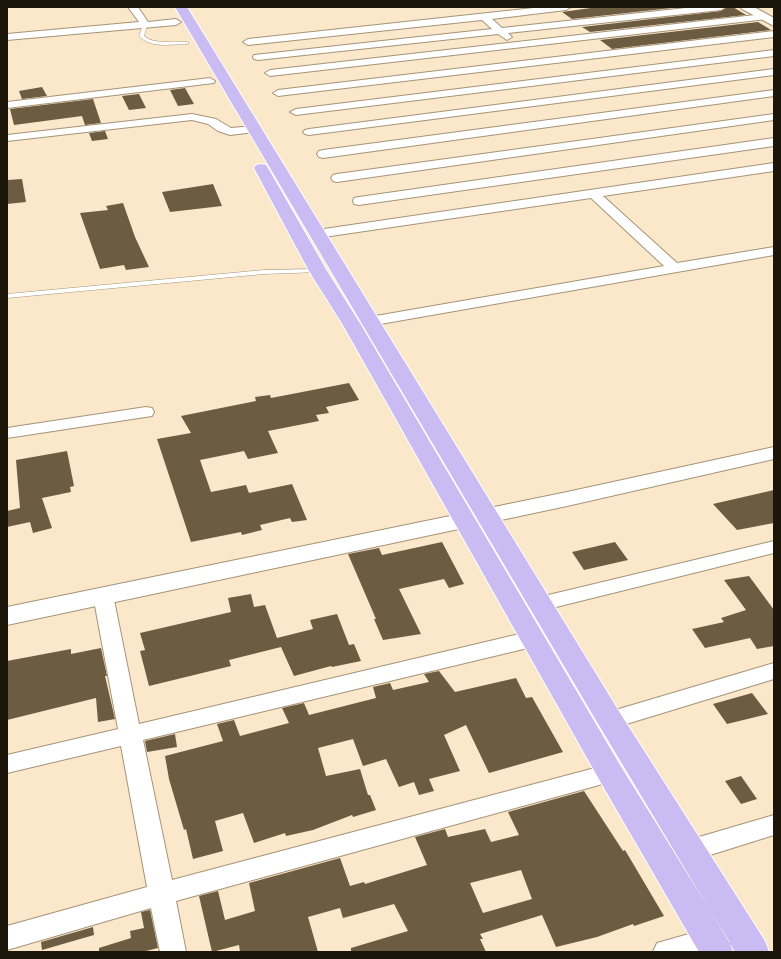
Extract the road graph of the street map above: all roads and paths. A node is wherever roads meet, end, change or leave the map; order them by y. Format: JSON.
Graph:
{"nodes":[{"id":1,"x":133,"y":7,"type":"edge"},
{"id":2,"x":566,"y":7,"type":"edge"},
{"id":3,"x":644,"y":7,"type":"edge"},
{"id":4,"x":721,"y":7,"type":"edge"},
{"id":5,"x":746,"y":7,"type":"edge"},
{"id":6,"x":756,"y":7,"type":"edge"},
{"id":7,"x":550,"y":9,"type":"junction"},
{"id":8,"x":175,"y":12,"type":"edge"},
{"id":9,"x":656,"y":14,"type":"junction"},
{"id":10,"x":484,"y":17,"type":"junction"},
{"id":11,"x":772,"y":18,"type":"edge"},
{"id":12,"x":145,"y":24,"type":"junction"},
{"id":13,"x":571,"y":24,"type":"junction"},
{"id":14,"x":413,"y":25,"type":"junction"},
{"id":15,"x":676,"y":27,"type":"junction"},
{"id":16,"x":501,"y":32,"type":"junction"},
{"id":17,"x":774,"y":34,"type":"edge"},
{"id":18,"x":322,"y":35,"type":"junction"},
{"id":19,"x":7,"y":37,"type":"edge"},
{"id":20,"x":590,"y":37,"type":"junction"},
{"id":21,"x":429,"y":40,"type":"junction"},
{"id":22,"x":248,"y":42,"type":"dead end"},
{"id":23,"x":187,"y":43,"type":"junction"},
{"id":24,"x":701,"y":43,"type":"junction"},
{"id":25,"x":517,"y":46,"type":"junction"},
{"id":26,"x":336,"y":49,"type":"junction"},
{"id":27,"x":774,"y":52,"type":"edge"},
{"id":28,"x":444,"y":54,"type":"junction"},
{"id":29,"x":614,"y":54,"type":"junction"},
{"id":30,"x":258,"y":57,"type":"dead end"},
{"id":31,"x":726,"y":59,"type":"junction"},
{"id":32,"x":538,"y":62,"type":"junction"},
{"id":33,"x":347,"y":65,"type":"junction"},
{"id":34,"x":636,"y":70,"type":"junction"},
{"id":35,"x":462,"y":72,"type":"junction"},
{"id":36,"x":774,"y":72,"type":"edge"},
{"id":37,"x":270,"y":73,"type":"dead end"},
{"id":38,"x":750,"y":75,"type":"junction"},
{"id":39,"x":559,"y":80,"type":"junction"},
{"id":40,"x":210,"y":81,"type":"junction"},
{"id":41,"x":363,"y":83,"type":"junction"},
{"id":42,"x":659,"y":87,"type":"junction"},
{"id":43,"x":480,"y":89,"type":"junction"},
{"id":44,"x":774,"y":92,"type":"edge"},
{"id":45,"x":278,"y":93,"type":"dead end"},
{"id":46,"x":579,"y":97,"type":"junction"},
{"id":47,"x":381,"y":102,"type":"junction"},
{"id":48,"x":7,"y":105,"type":"edge"},
{"id":49,"x":685,"y":105,"type":"junction"},
{"id":50,"x":499,"y":107,"type":"junction"},
{"id":51,"x":296,"y":112,"type":"dead end"},
{"id":52,"x":603,"y":117,"type":"junction"},
{"id":53,"x":774,"y":117,"type":"edge"},
{"id":54,"x":395,"y":120,"type":"junction"},
{"id":55,"x":712,"y":126,"type":"junction"},
{"id":56,"x":521,"y":127,"type":"junction"},
{"id":57,"x":247,"y":130,"type":"junction"},
{"id":58,"x":308,"y":132,"type":"dead end"},
{"id":59,"x":628,"y":137,"type":"junction"},
{"id":60,"x":7,"y":138,"type":"edge"},
{"id":61,"x":415,"y":142,"type":"junction"},
{"id":62,"x":774,"y":142,"type":"edge"},
{"id":63,"x":741,"y":146,"type":"junction"},
{"id":64,"x":544,"y":148,"type":"junction"},
{"id":65,"x":323,"y":154,"type":"dead end"},
{"id":66,"x":752,"y":155,"type":"dead end"},
{"id":67,"x":653,"y":159,"type":"junction"},
{"id":68,"x":434,"y":165,"type":"junction"},
{"id":69,"x":774,"y":167,"type":"edge"},
{"id":70,"x":666,"y":170,"type":"dead end"},
{"id":71,"x":569,"y":172,"type":"junction"},
{"id":72,"x":337,"y":178,"type":"dead end"},
{"id":73,"x":452,"y":188,"type":"junction"},
{"id":74,"x":589,"y":190,"type":"junction"},
{"id":75,"x":359,"y":201,"type":"dead end"},
{"id":76,"x":466,"y":205,"type":"dead end"},
{"id":77,"x":317,"y":234,"type":"junction"},
{"id":78,"x":774,"y":251,"type":"edge"},
{"id":79,"x":674,"y":268,"type":"junction"},
{"id":80,"x":318,"y":271,"type":"junction"},
{"id":81,"x":7,"y":296,"type":"edge"},
{"id":82,"x":369,"y":321,"type":"junction"},
{"id":83,"x":146,"y":412,"type":"dead end"},
{"id":84,"x":7,"y":433,"type":"edge"},
{"id":85,"x":774,"y":453,"type":"edge"},
{"id":86,"x":476,"y":518,"type":"junction"},
{"id":87,"x":774,"y":547,"type":"edge"},
{"id":88,"x":103,"y":596,"type":"junction"},
{"id":89,"x":540,"y":604,"type":"junction"},
{"id":90,"x":7,"y":616,"type":"edge"},
{"id":91,"x":532,"y":639,"type":"junction"},
{"id":92,"x":774,"y":671,"type":"edge"},
{"id":93,"x":610,"y":720,"type":"junction"},
{"id":94,"x":130,"y":734,"type":"junction"},
{"id":95,"x":7,"y":764,"type":"edge"},
{"id":96,"x":610,"y":773,"type":"junction"},
{"id":97,"x":774,"y":825,"type":"edge"},
{"id":98,"x":691,"y":850,"type":"junction"},
{"id":99,"x":161,"y":894,"type":"junction"},
{"id":100,"x":7,"y":938,"type":"edge"},
{"id":101,"x":714,"y":946,"type":"edge"},
{"id":102,"x":173,"y":952,"type":"edge"},
{"id":103,"x":666,"y":952,"type":"edge"},
{"id":104,"x":753,"y":952,"type":"edge"}],
"edges":[{"from":1,"to":12,"type":"street"},
{"from":2,"to":7,"type":"street"},
{"from":3,"to":9,"type":"street"},
{"from":4,"to":9,"type":"street"},
{"from":5,"to":11,"type":"street"},
{"from":6,"to":11,"type":"street"},
{"from":7,"to":10,"type":"street"},
{"from":7,"to":13,"type":"street"},
{"from":8,"to":12,"type":"street"},
{"from":8,"to":23,"type":"main road"},
{"from":8,"to":57,"type":"main road"},
{"from":9,"to":13,"type":"street"},
{"from":9,"to":15,"type":"street"},
{"from":10,"to":14,"type":"street"},
{"from":10,"to":16,"type":"street"},
{"from":11,"to":15,"type":"street"},
{"from":12,"to":19,"type":"street"},
{"from":12,"to":23,"type":"lane"},
{"from":13,"to":16,"type":"street"},
{"from":13,"to":20,"type":"street"},
{"from":14,"to":18,"type":"street"},
{"from":14,"to":21,"type":"street"},
{"from":15,"to":20,"type":"street"},
{"from":15,"to":24,"type":"street"},
{"from":16,"to":21,"type":"street"},
{"from":16,"to":25,"type":"street"},
{"from":17,"to":24,"type":"street"},
{"from":18,"to":22,"type":"street"},
{"from":18,"to":26,"type":"street"},
{"from":20,"to":25,"type":"street"},
{"from":20,"to":29,"type":"street"},
{"from":21,"to":26,"type":"street"},
{"from":21,"to":28,"type":"street"},
{"from":23,"to":40,"type":"main road"},
{"from":24,"to":29,"type":"street"},
{"from":24,"to":31,"type":"street"},
{"from":25,"to":28,"type":"street"},
{"from":25,"to":32,"type":"street"},
{"from":26,"to":30,"type":"street"},
{"from":26,"to":33,"type":"street"},
{"from":27,"to":31,"type":"street"},
{"from":28,"to":33,"type":"street"},
{"from":28,"to":35,"type":"street"},
{"from":29,"to":32,"type":"street"},
{"from":29,"to":34,"type":"street"},
{"from":31,"to":34,"type":"street"},
{"from":31,"to":38,"type":"street"},
{"from":32,"to":35,"type":"street"},
{"from":32,"to":39,"type":"street"},
{"from":33,"to":37,"type":"street"},
{"from":33,"to":41,"type":"street"},
{"from":34,"to":39,"type":"street"},
{"from":34,"to":42,"type":"street"},
{"from":35,"to":41,"type":"street"},
{"from":35,"to":43,"type":"street"},
{"from":36,"to":38,"type":"street"},
{"from":38,"to":42,"type":"street"},
{"from":38,"to":44,"type":"street"},
{"from":39,"to":43,"type":"street"},
{"from":39,"to":46,"type":"street"},
{"from":40,"to":48,"type":"street"},
{"from":40,"to":57,"type":"main road"},
{"from":41,"to":45,"type":"street"},
{"from":41,"to":47,"type":"street"},
{"from":42,"to":46,"type":"street"},
{"from":42,"to":49,"type":"street"},
{"from":43,"to":47,"type":"street"},
{"from":43,"to":50,"type":"street"},
{"from":44,"to":49,"type":"street"},
{"from":46,"to":50,"type":"street"},
{"from":46,"to":52,"type":"street"},
{"from":47,"to":51,"type":"street"},
{"from":47,"to":54,"type":"street"},
{"from":49,"to":52,"type":"street"},
{"from":49,"to":55,"type":"street"},
{"from":50,"to":54,"type":"street"},
{"from":50,"to":56,"type":"street"},
{"from":52,"to":56,"type":"street"},
{"from":52,"to":59,"type":"street"},
{"from":53,"to":55,"type":"street"},
{"from":54,"to":58,"type":"street"},
{"from":54,"to":61,"type":"street"},
{"from":55,"to":59,"type":"street"},
{"from":55,"to":63,"type":"street"},
{"from":56,"to":61,"type":"street"},
{"from":56,"to":64,"type":"street"},
{"from":57,"to":60,"type":"street"},
{"from":57,"to":77,"type":"main road"},
{"from":57,"to":80,"type":"main road"},
{"from":59,"to":64,"type":"street"},
{"from":59,"to":67,"type":"street"},
{"from":61,"to":65,"type":"street"},
{"from":61,"to":68,"type":"street"},
{"from":62,"to":63,"type":"street"},
{"from":63,"to":66,"type":"street"},
{"from":63,"to":67,"type":"street"},
{"from":64,"to":68,"type":"street"},
{"from":64,"to":71,"type":"street"},
{"from":67,"to":70,"type":"street"},
{"from":67,"to":71,"type":"street"},
{"from":68,"to":72,"type":"street"},
{"from":68,"to":73,"type":"street"},
{"from":69,"to":74,"type":"street"},
{"from":71,"to":73,"type":"street"},
{"from":71,"to":74,"type":"street"},
{"from":73,"to":75,"type":"street"},
{"from":73,"to":76,"type":"street"},
{"from":74,"to":77,"type":"street"},
{"from":74,"to":79,"type":"street"},
{"from":77,"to":82,"type":"main road"},
{"from":78,"to":79,"type":"street"},
{"from":79,"to":82,"type":"street"},
{"from":80,"to":81,"type":"lane"},
{"from":80,"to":86,"type":"main road"},
{"from":82,"to":86,"type":"main road"},
{"from":83,"to":84,"type":"street"},
{"from":85,"to":86,"type":"street"},
{"from":86,"to":88,"type":"street"},
{"from":86,"to":89,"type":"main road"},
{"from":86,"to":91,"type":"main road"},
{"from":87,"to":89,"type":"street"},
{"from":88,"to":90,"type":"street"},
{"from":88,"to":94,"type":"street"},
{"from":89,"to":93,"type":"main road"},
{"from":91,"to":94,"type":"street"},
{"from":91,"to":96,"type":"main road"},
{"from":92,"to":93,"type":"street"},
{"from":93,"to":98,"type":"main road"},
{"from":94,"to":95,"type":"street"},
{"from":94,"to":99,"type":"street"},
{"from":96,"to":99,"type":"street"},
{"from":96,"to":101,"type":"main road"},
{"from":97,"to":98,"type":"street"},
{"from":98,"to":104,"type":"main road"},
{"from":99,"to":100,"type":"street"},
{"from":99,"to":102,"type":"street"},
{"from":101,"to":103,"type":"street"}]}
